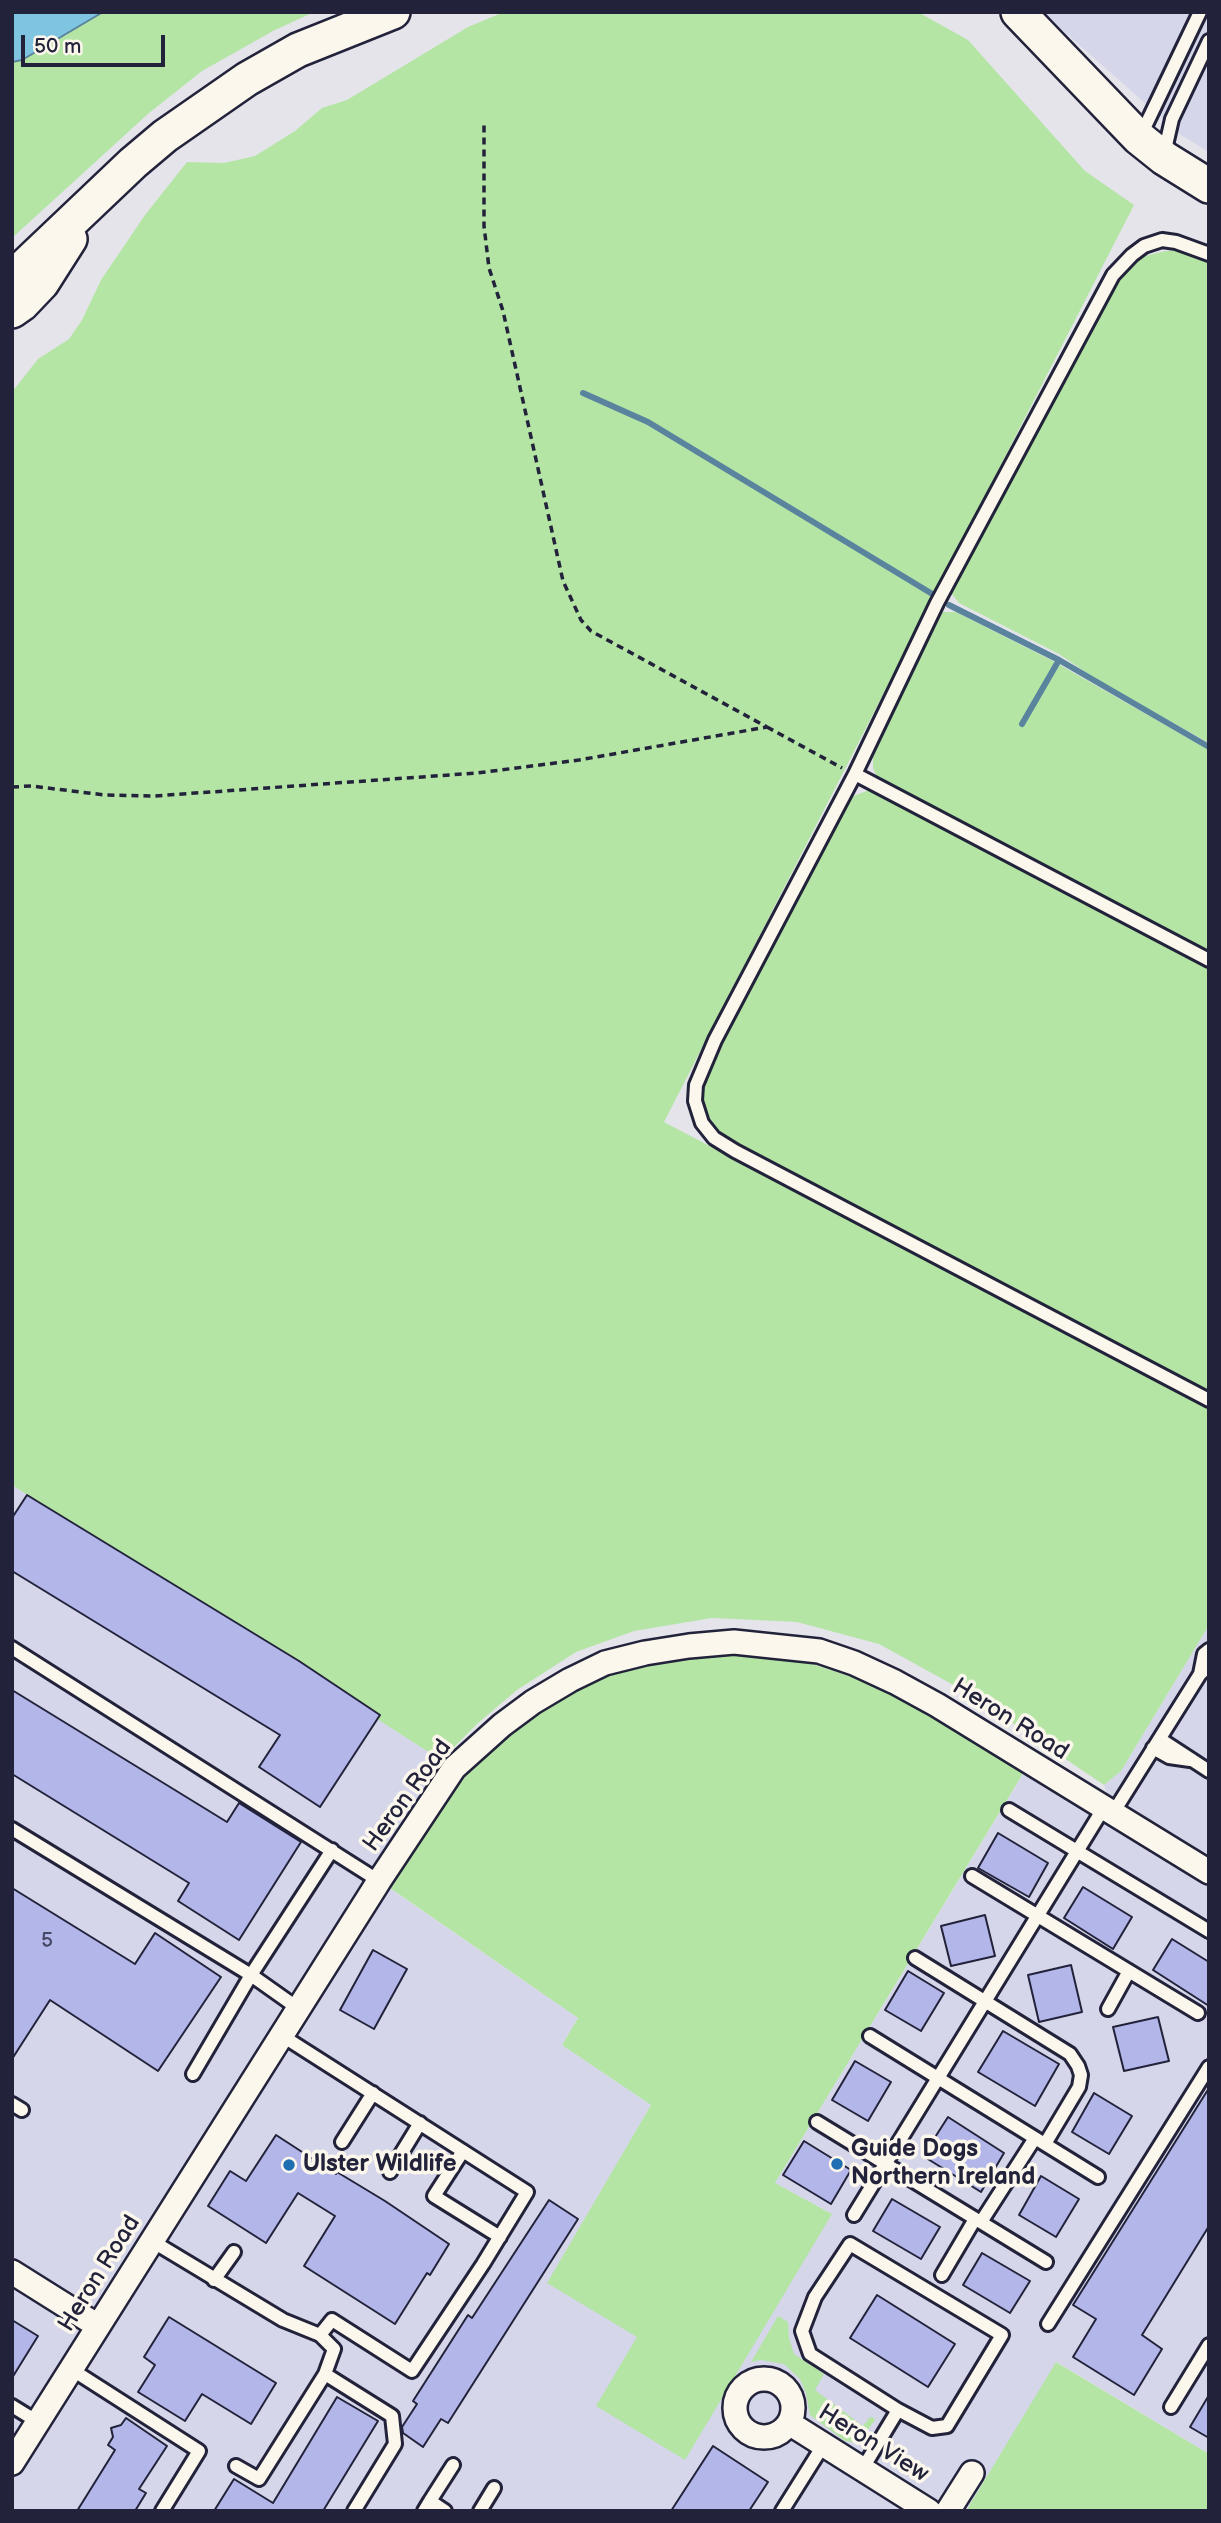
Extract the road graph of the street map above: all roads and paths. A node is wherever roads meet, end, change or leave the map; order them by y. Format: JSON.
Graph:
{"nodes":[{"id":1,"x":393,"y":12,"type":"edge"},
{"id":2,"x":1018,"y":12,"type":"edge"},
{"id":3,"x":1200,"y":12,"type":"edge"},
{"id":4,"x":1209,"y":41,"type":"edge"},
{"id":5,"x":484,"y":122,"type":"dead end"},
{"id":6,"x":1151,"y":148,"type":"junction"},
{"id":7,"x":1209,"y":186,"type":"edge"},
{"id":8,"x":1209,"y":254,"type":"edge"},
{"id":9,"x":13,"y":307,"type":"edge"},
{"id":10,"x":768,"y":727,"type":"junction"},
{"id":11,"x":851,"y":772,"type":"junction"},
{"id":12,"x":12,"y":787,"type":"edge"},
{"id":13,"x":1209,"y":960,"type":"edge"},
{"id":14,"x":1209,"y":1400,"type":"edge"},
{"id":15,"x":12,"y":1648,"type":"edge"},
{"id":16,"x":1209,"y":1650,"type":"edge"},
{"id":17,"x":1204,"y":1670,"type":"edge"},
{"id":18,"x":1156,"y":1744,"type":"junction"},
{"id":19,"x":1209,"y":1771,"type":"edge"},
{"id":20,"x":1009,"y":1810,"type":"dead end"},
{"id":21,"x":1108,"y":1811,"type":"junction"},
{"id":22,"x":12,"y":1829,"type":"edge"},
{"id":23,"x":332,"y":1850,"type":"junction"},
{"id":24,"x":1076,"y":1851,"type":"junction"},
{"id":25,"x":1209,"y":1872,"type":"edge"},
{"id":26,"x":972,"y":1876,"type":"dead end"},
{"id":27,"x":379,"y":1881,"type":"junction"},
{"id":28,"x":1037,"y":1916,"type":"junction"},
{"id":29,"x":1209,"y":1931,"type":"edge"},
{"id":30,"x":915,"y":1958,"type":"dead end"},
{"id":31,"x":1129,"y":1971,"type":"junction"},
{"id":32,"x":251,"y":1975,"type":"junction"},
{"id":33,"x":984,"y":2002,"type":"junction"},
{"id":34,"x":299,"y":2008,"type":"junction"},
{"id":35,"x":1108,"y":2009,"type":"dead end"},
{"id":36,"x":1198,"y":2013,"type":"dead end"},
{"id":37,"x":282,"y":2035,"type":"junction"},
{"id":38,"x":870,"y":2036,"type":"dead end"},
{"id":39,"x":1209,"y":2067,"type":"edge"},
{"id":40,"x":192,"y":2074,"type":"dead end"},
{"id":41,"x":938,"y":2078,"type":"junction"},
{"id":42,"x":373,"y":2093,"type":"junction"},
{"id":43,"x":817,"y":2122,"type":"dead end"},
{"id":44,"x":420,"y":2123,"type":"junction"},
{"id":45,"x":1040,"y":2141,"type":"junction"},
{"id":46,"x":342,"y":2142,"type":"dead end"},
{"id":47,"x":463,"y":2151,"type":"junction"},
{"id":48,"x":886,"y":2164,"type":"junction"},
{"id":49,"x":390,"y":2172,"type":"dead end"},
{"id":50,"x":1098,"y":2177,"type":"dead end"},
{"id":51,"x":854,"y":2215,"type":"dead end"},
{"id":52,"x":978,"y":2220,"type":"junction"},
{"id":53,"x":500,"y":2237,"type":"junction"},
{"id":54,"x":152,"y":2241,"type":"junction"},
{"id":55,"x":234,"y":2252,"type":"dead end"},
{"id":56,"x":1046,"y":2262,"type":"dead end"},
{"id":57,"x":12,"y":2272,"type":"edge"},
{"id":58,"x":942,"y":2274,"type":"dead end"},
{"id":59,"x":214,"y":2280,"type":"junction"},
{"id":60,"x":1048,"y":2323,"type":"dead end"},
{"id":61,"x":98,"y":2326,"type":"junction"},
{"id":62,"x":320,"y":2335,"type":"junction"},
{"id":63,"x":1209,"y":2345,"type":"edge"},
{"id":64,"x":71,"y":2369,"type":"junction"},
{"id":65,"x":325,"y":2374,"type":"junction"},
{"id":66,"x":12,"y":2406,"type":"edge"},
{"id":67,"x":1171,"y":2407,"type":"dead end"},
{"id":68,"x":898,"y":2410,"type":"junction"},
{"id":69,"x":38,"y":2422,"type":"junction"},
{"id":70,"x":789,"y":2423,"type":"dead end"},
{"id":71,"x":824,"y":2444,"type":"junction"},
{"id":72,"x":12,"y":2463,"type":"edge"},
{"id":73,"x":453,"y":2465,"type":"dead end"},
{"id":74,"x":236,"y":2466,"type":"dead end"},
{"id":75,"x":863,"y":2468,"type":"junction"},
{"id":76,"x":972,"y":2473,"type":"dead end"},
{"id":77,"x":494,"y":2488,"type":"dead end"},
{"id":78,"x":427,"y":2506,"type":"edge"},
{"id":79,"x":162,"y":2511,"type":"edge"},
{"id":80,"x":354,"y":2511,"type":"edge"},
{"id":81,"x":445,"y":2511,"type":"edge"},
{"id":82,"x":480,"y":2511,"type":"edge"},
{"id":83,"x":782,"y":2511,"type":"edge"},
{"id":84,"x":929,"y":2511,"type":"edge"},
{"id":85,"x":948,"y":2511,"type":"edge"}],
"edges":[{"from":1,"to":9,"type":"street"},
{"from":2,"to":6,"type":"street"},
{"from":3,"to":6,"type":"lane"},
{"from":4,"to":6,"type":"lane"},
{"from":5,"to":10,"type":"path"},
{"from":6,"to":7,"type":"street"},
{"from":8,"to":11,"type":"lane"},
{"from":10,"to":11,"type":"path"},
{"from":10,"to":12,"type":"path"},
{"from":11,"to":13,"type":"lane"},
{"from":11,"to":14,"type":"lane"},
{"from":15,"to":23,"type":"lane"},
{"from":16,"to":17,"type":"lane"},
{"from":17,"to":18,"type":"lane"},
{"from":18,"to":19,"type":"lane"},
{"from":18,"to":21,"type":"lane"},
{"from":20,"to":24,"type":"lane"},
{"from":21,"to":24,"type":"lane"},
{"from":21,"to":25,"type":"street","name":"Heron Road"},
{"from":21,"to":27,"type":"street","name":"Heron Road"},
{"from":22,"to":32,"type":"lane"},
{"from":23,"to":27,"type":"lane"},
{"from":23,"to":32,"type":"lane"},
{"from":24,"to":28,"type":"lane"},
{"from":24,"to":29,"type":"lane"},
{"from":26,"to":28,"type":"lane"},
{"from":27,"to":34,"type":"street","name":"Heron Road"},
{"from":28,"to":31,"type":"lane"},
{"from":28,"to":33,"type":"lane"},
{"from":30,"to":33,"type":"lane"},
{"from":31,"to":35,"type":"lane"},
{"from":31,"to":36,"type":"lane"},
{"from":32,"to":34,"type":"lane"},
{"from":32,"to":40,"type":"lane"},
{"from":33,"to":41,"type":"lane"},
{"from":33,"to":45,"type":"lane"},
{"from":34,"to":37,"type":"street","name":"Heron Road"},
{"from":37,"to":42,"type":"lane"},
{"from":37,"to":54,"type":"street","name":"Heron Road"},
{"from":38,"to":41,"type":"lane"},
{"from":39,"to":60,"type":"lane"},
{"from":41,"to":45,"type":"lane"},
{"from":41,"to":48,"type":"lane"},
{"from":42,"to":44,"type":"lane"},
{"from":42,"to":46,"type":"lane"},
{"from":43,"to":48,"type":"lane"},
{"from":44,"to":47,"type":"lane"},
{"from":44,"to":49,"type":"lane"},
{"from":45,"to":50,"type":"lane"},
{"from":45,"to":52,"type":"lane"},
{"from":47,"to":53,"type":"lane"},
{"from":47,"to":53,"type":"lane"},
{"from":48,"to":51,"type":"lane"},
{"from":48,"to":52,"type":"lane"},
{"from":52,"to":56,"type":"lane"},
{"from":52,"to":58,"type":"lane"},
{"from":53,"to":62,"type":"lane"},
{"from":54,"to":59,"type":"lane"},
{"from":54,"to":61,"type":"street","name":"Heron Road"},
{"from":55,"to":59,"type":"lane"},
{"from":57,"to":61,"type":"street"},
{"from":59,"to":62,"type":"lane"},
{"from":61,"to":64,"type":"street","name":"Heron Road"},
{"from":62,"to":65,"type":"lane"},
{"from":63,"to":67,"type":"lane"},
{"from":64,"to":69,"type":"street","name":"Heron Road"},
{"from":64,"to":79,"type":"lane"},
{"from":65,"to":74,"type":"lane"},
{"from":65,"to":80,"type":"lane"},
{"from":66,"to":69,"type":"lane"},
{"from":68,"to":68,"type":"lane"},
{"from":68,"to":75,"type":"lane"},
{"from":69,"to":72,"type":"street","name":"Heron Road"},
{"from":70,"to":71,"type":"street","name":"Heron View"},
{"from":71,"to":75,"type":"street","name":"Heron View"},
{"from":71,"to":83,"type":"lane"},
{"from":73,"to":78,"type":"lane"},
{"from":75,"to":84,"type":"street","name":"Heron View"},
{"from":76,"to":85,"type":"street","name":"Heron View"},
{"from":77,"to":82,"type":"lane"},
{"from":78,"to":81,"type":"lane"}]}
